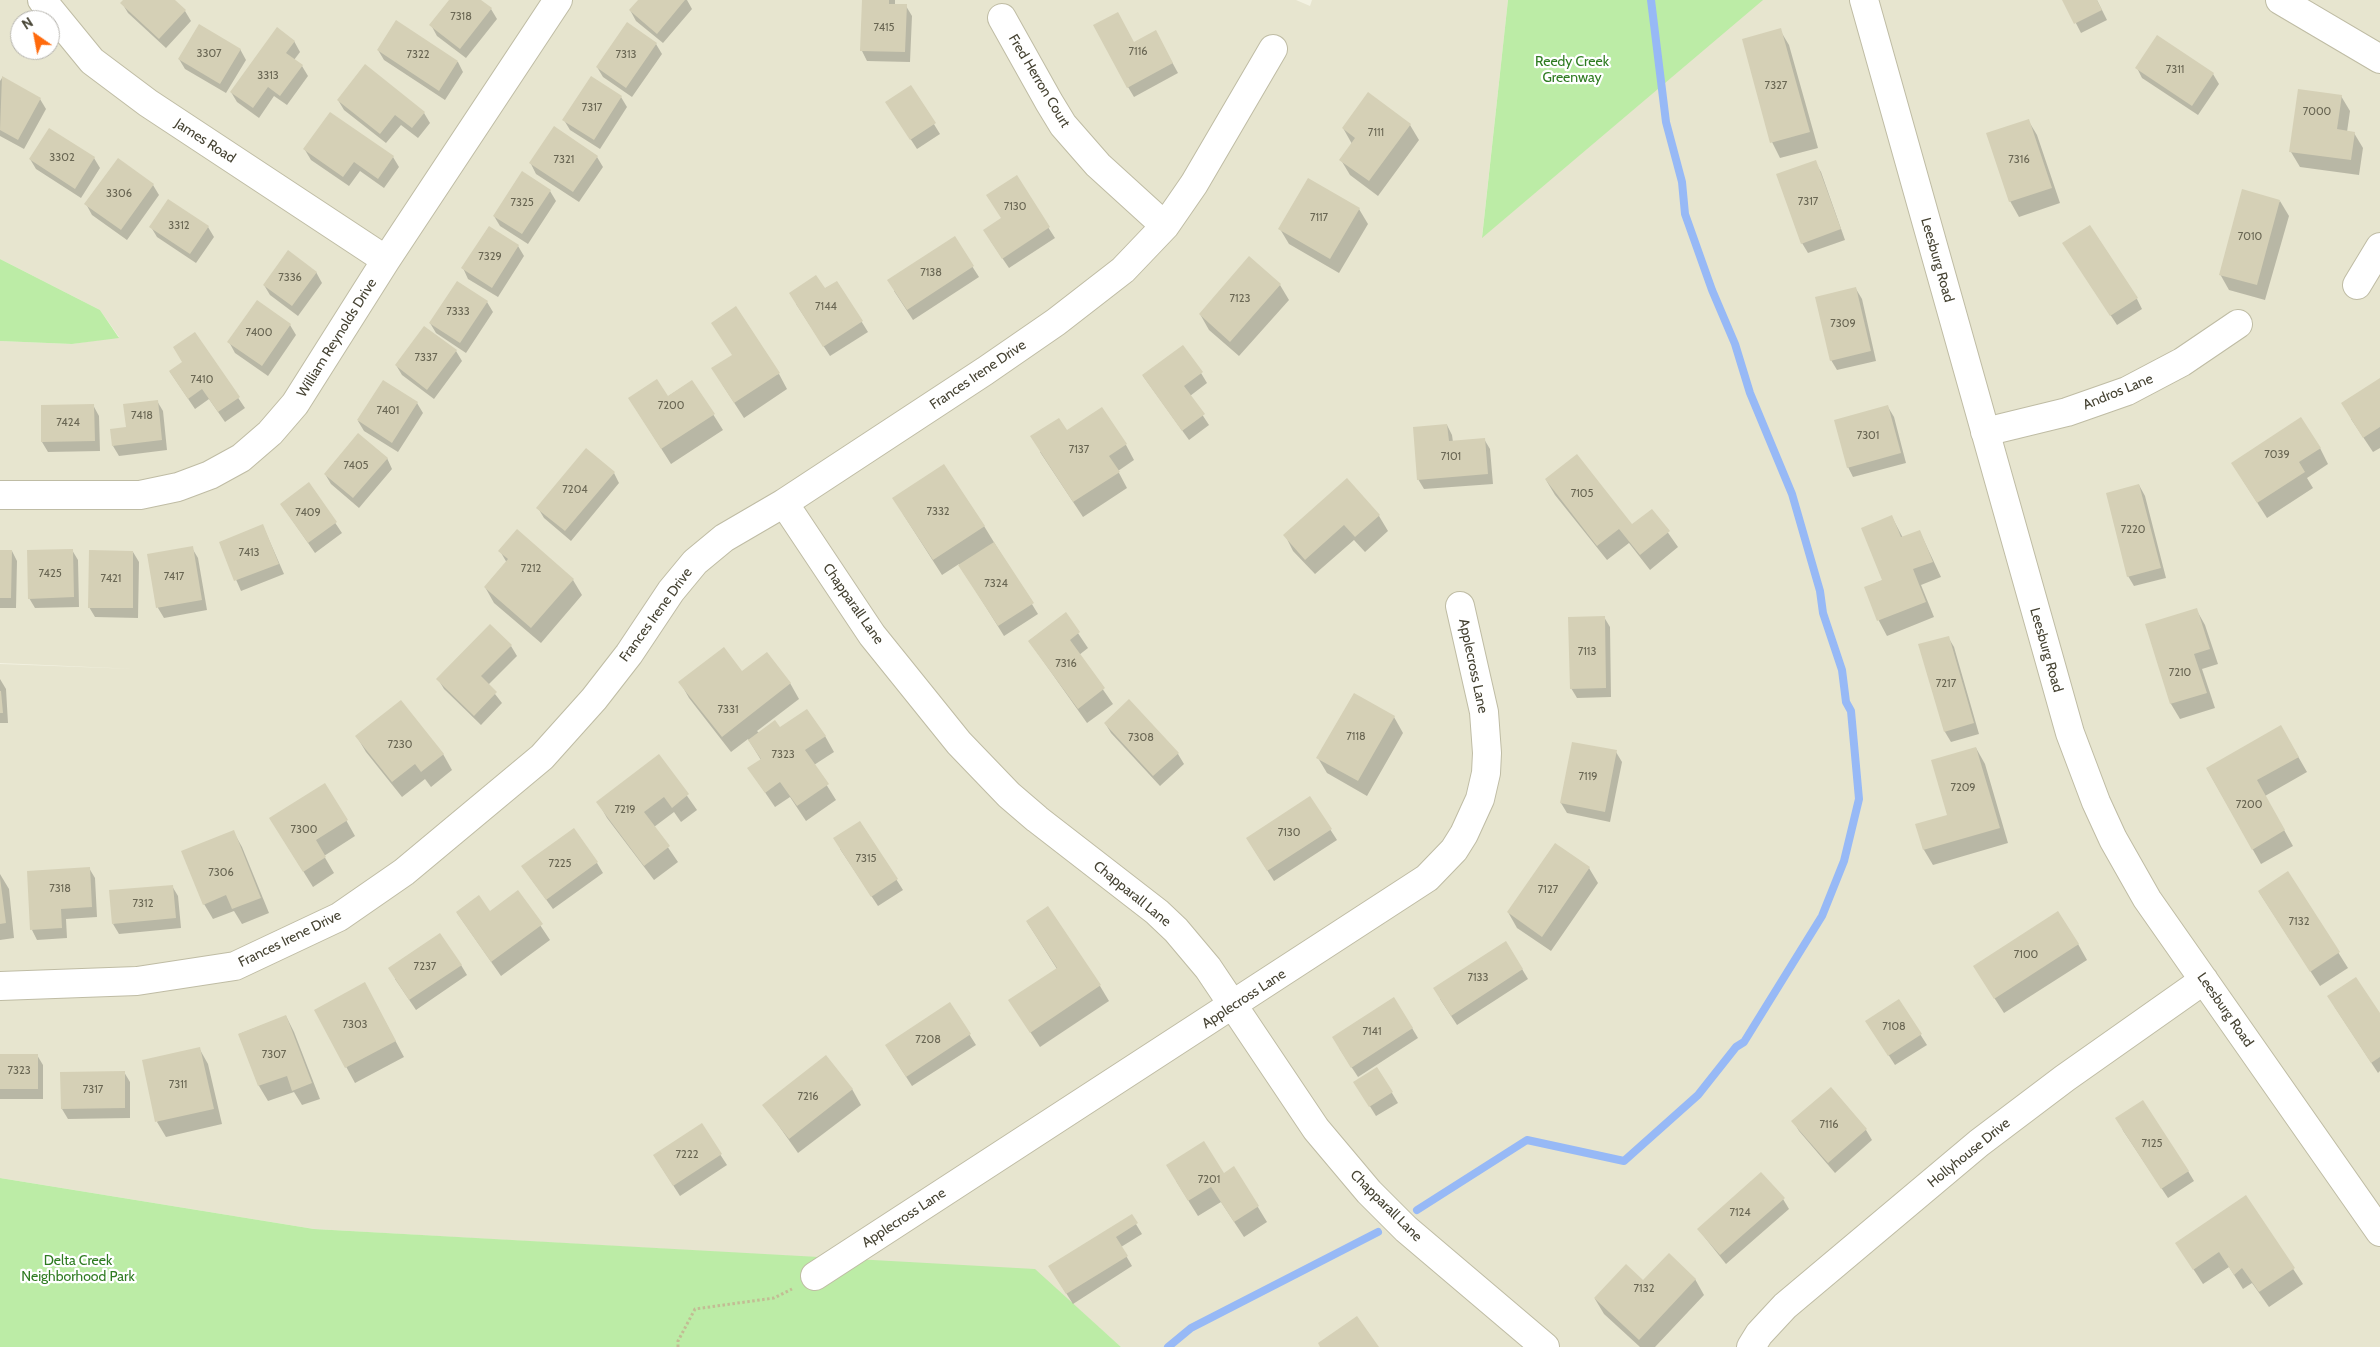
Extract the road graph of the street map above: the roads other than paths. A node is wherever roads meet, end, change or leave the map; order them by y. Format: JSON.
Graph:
{"nodes":[{"id":1,"x":42,"y":0,"type":"edge"},
{"id":2,"x":558,"y":0,"type":"edge"},
{"id":3,"x":1864,"y":0,"type":"edge"},
{"id":4,"x":2280,"y":0,"type":"edge"},
{"id":5,"x":1002,"y":18,"type":"dead end"},
{"id":6,"x":1273,"y":50,"type":"dead end"},
{"id":7,"x":2380,"y":59,"type":"edge"},
{"id":8,"x":1164,"y":226,"type":"junction"},
{"id":9,"x":2380,"y":247,"type":"edge"},
{"id":10,"x":386,"y":260,"type":"junction"},
{"id":11,"x":2357,"y":285,"type":"dead end"},
{"id":12,"x":2238,"y":324,"type":"dead end"},
{"id":13,"x":1985,"y":432,"type":"junction"},
{"id":14,"x":0,"y":495,"type":"edge"},
{"id":15,"x":784,"y":503,"type":"junction"},
{"id":16,"x":1460,"y":606,"type":"dead end"},
{"id":17,"x":2204,"y":980,"type":"junction"},
{"id":18,"x":0,"y":986,"type":"edge"},
{"id":19,"x":1233,"y":1006,"type":"junction"},
{"id":20,"x":2380,"y":1232,"type":"edge"},
{"id":21,"x":815,"y":1276,"type":"road end"},
{"id":22,"x":1545,"y":1347,"type":"edge"},
{"id":23,"x":1751,"y":1347,"type":"edge"}],
"edges":[{"from":1,"to":10,"type":"street","name":"James Road"},
{"from":2,"to":10,"type":"street","name":"William Reynolds Drive"},
{"from":3,"to":13,"type":"street","name":"Leesburg Road"},
{"from":4,"to":7,"type":"street"},
{"from":5,"to":8,"type":"street","name":"Fred Herron Court"},
{"from":6,"to":8,"type":"street","name":"Frances Irene Drive"},
{"from":8,"to":15,"type":"street","name":"Frances Irene Drive"},
{"from":9,"to":11,"type":"street"},
{"from":10,"to":14,"type":"street","name":"William Reynolds Drive"},
{"from":12,"to":13,"type":"street","name":"Andros Lane"},
{"from":13,"to":17,"type":"street","name":"Leesburg Road"},
{"from":15,"to":18,"type":"street","name":"Frances Irene Drive"},
{"from":15,"to":19,"type":"street","name":"Chapparall Lane"},
{"from":16,"to":19,"type":"street","name":"Applecross Lane"},
{"from":17,"to":20,"type":"street","name":"Leesburg Road"},
{"from":17,"to":23,"type":"street","name":"Hollyhouse Drive"},
{"from":19,"to":21,"type":"street","name":"Applecross Lane"},
{"from":19,"to":22,"type":"street","name":"Chapparall Lane"}]}
